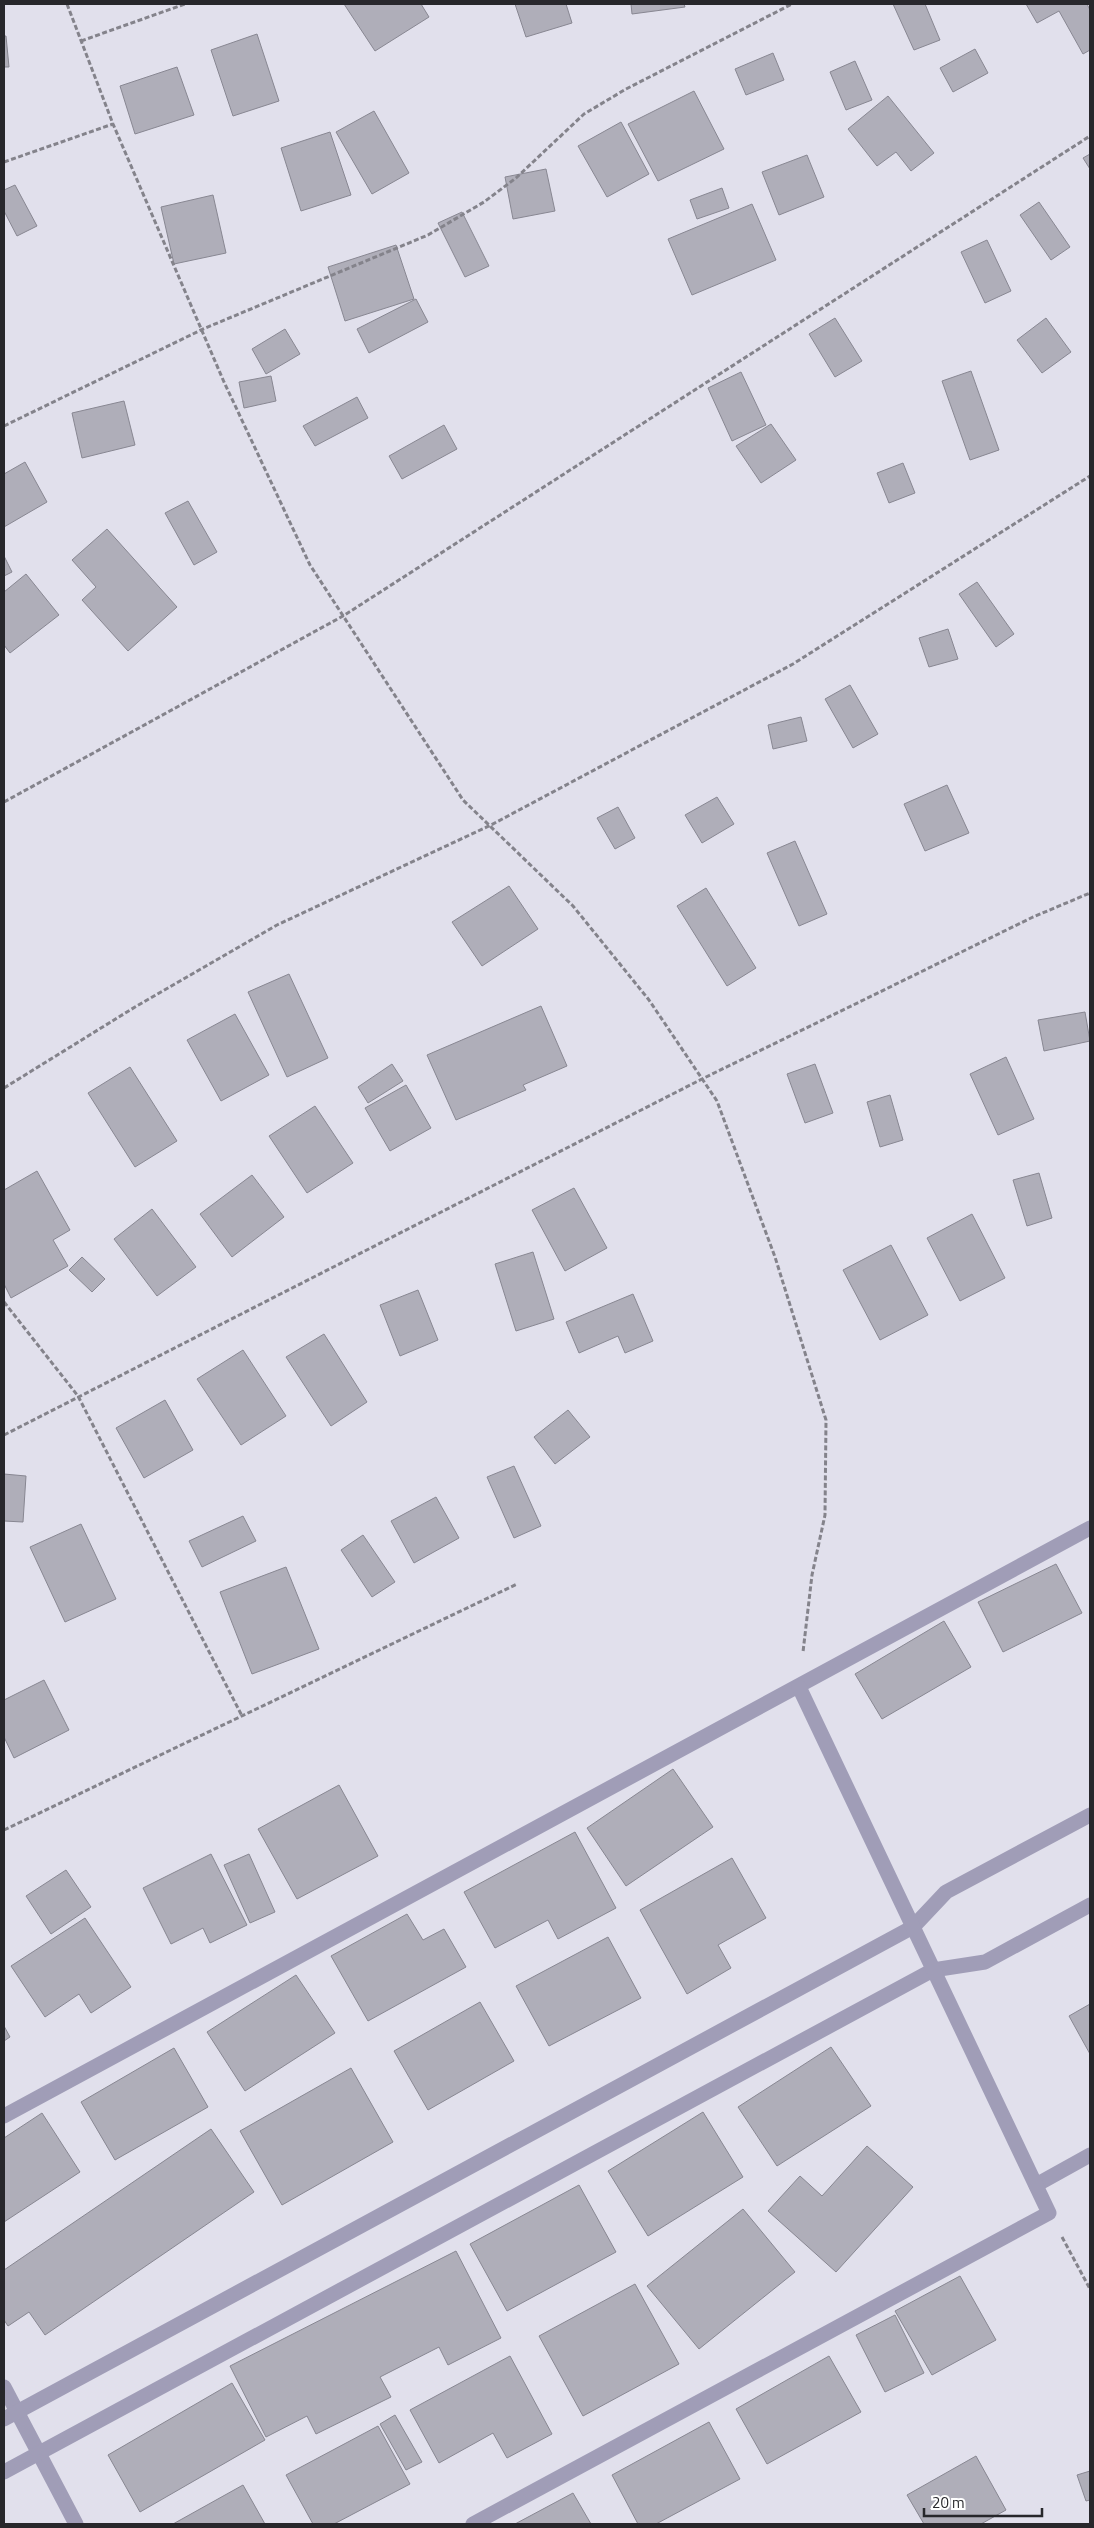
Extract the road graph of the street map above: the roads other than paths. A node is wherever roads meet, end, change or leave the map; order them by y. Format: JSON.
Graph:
{"nodes":[{"id":1,"x":1090,"y":1528,"type":"edge"},
{"id":2,"x":798,"y":1687,"type":"junction"},
{"id":3,"x":1090,"y":1815,"type":"edge"},
{"id":4,"x":1090,"y":1905,"type":"edge"},
{"id":5,"x":913,"y":1927,"type":"junction"},
{"id":6,"x":933,"y":1970,"type":"junction"},
{"id":7,"x":4,"y":2116,"type":"edge"},
{"id":8,"x":1090,"y":2155,"type":"edge"},
{"id":9,"x":1036,"y":2185,"type":"junction"},
{"id":10,"x":4,"y":2387,"type":"edge"},
{"id":11,"x":10,"y":2415,"type":"edge"},
{"id":12,"x":38,"y":2453,"type":"junction"},
{"id":13,"x":4,"y":2472,"type":"edge"},
{"id":14,"x":76,"y":2524,"type":"edge"},
{"id":15,"x":473,"y":2524,"type":"edge"}],
"edges":[{"from":1,"to":2,"type":"street"},
{"from":2,"to":5,"type":"street"},
{"from":2,"to":7,"type":"street"},
{"from":3,"to":5,"type":"street"},
{"from":4,"to":6,"type":"street"},
{"from":5,"to":6,"type":"street"},
{"from":5,"to":11,"type":"street"},
{"from":6,"to":9,"type":"street"},
{"from":6,"to":12,"type":"street"},
{"from":8,"to":9,"type":"street"},
{"from":9,"to":15,"type":"street"},
{"from":10,"to":11,"type":"street"},
{"from":11,"to":12,"type":"street"},
{"from":12,"to":13,"type":"street"},
{"from":12,"to":14,"type":"street"}]}
